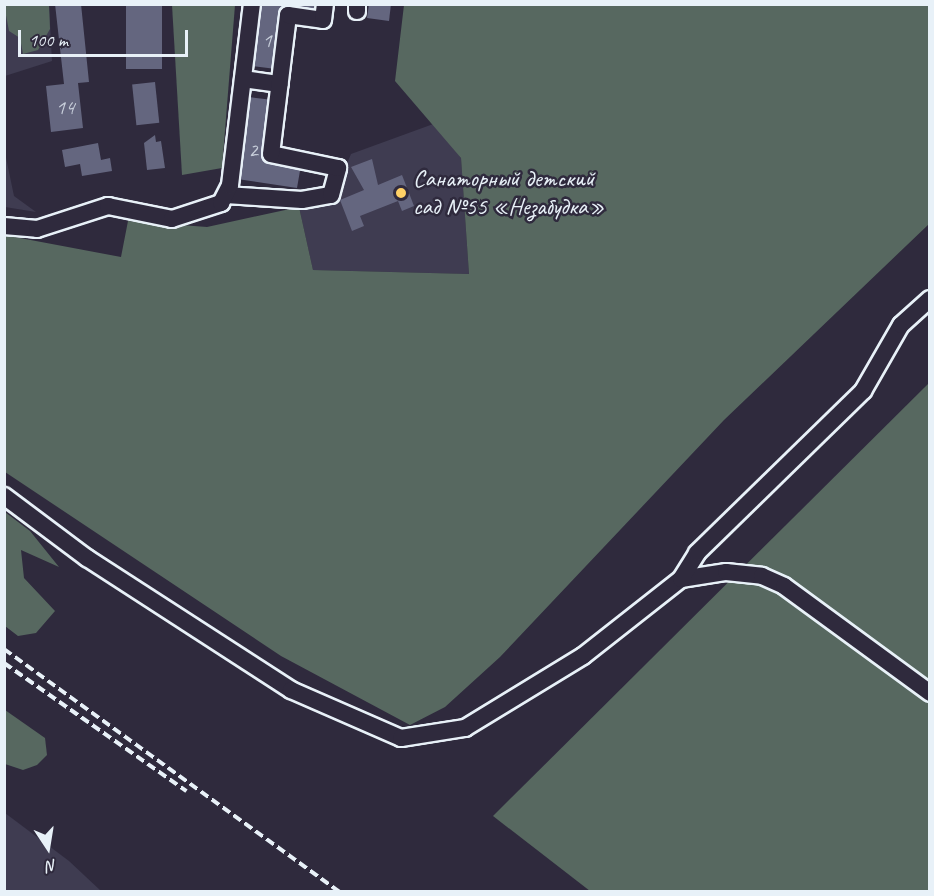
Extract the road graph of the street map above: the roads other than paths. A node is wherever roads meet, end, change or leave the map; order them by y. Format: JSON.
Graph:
{"nodes":[{"id":1,"x":252,"y":4,"type":"edge"},
{"id":2,"x":324,"y":4,"type":"edge"},
{"id":3,"x":243,"y":79,"type":"junction"},
{"id":4,"x":280,"y":84,"type":"junction"},
{"id":5,"x":226,"y":195,"type":"junction"},
{"id":6,"x":4,"y":226,"type":"edge"},
{"id":7,"x":930,"y":298,"type":"edge"},
{"id":8,"x":4,"y":496,"type":"edge"},
{"id":9,"x":681,"y":579,"type":"junction"},
{"id":10,"x":930,"y":693,"type":"edge"}],
"edges":[{"from":1,"to":3,"type":"street"},
{"from":2,"to":4,"type":"street"},
{"from":3,"to":4,"type":"street"},
{"from":3,"to":5,"type":"street"},
{"from":4,"to":5,"type":"street"},
{"from":5,"to":6,"type":"street"},
{"from":7,"to":9,"type":"street"},
{"from":8,"to":9,"type":"street"},
{"from":9,"to":10,"type":"street"}]}
